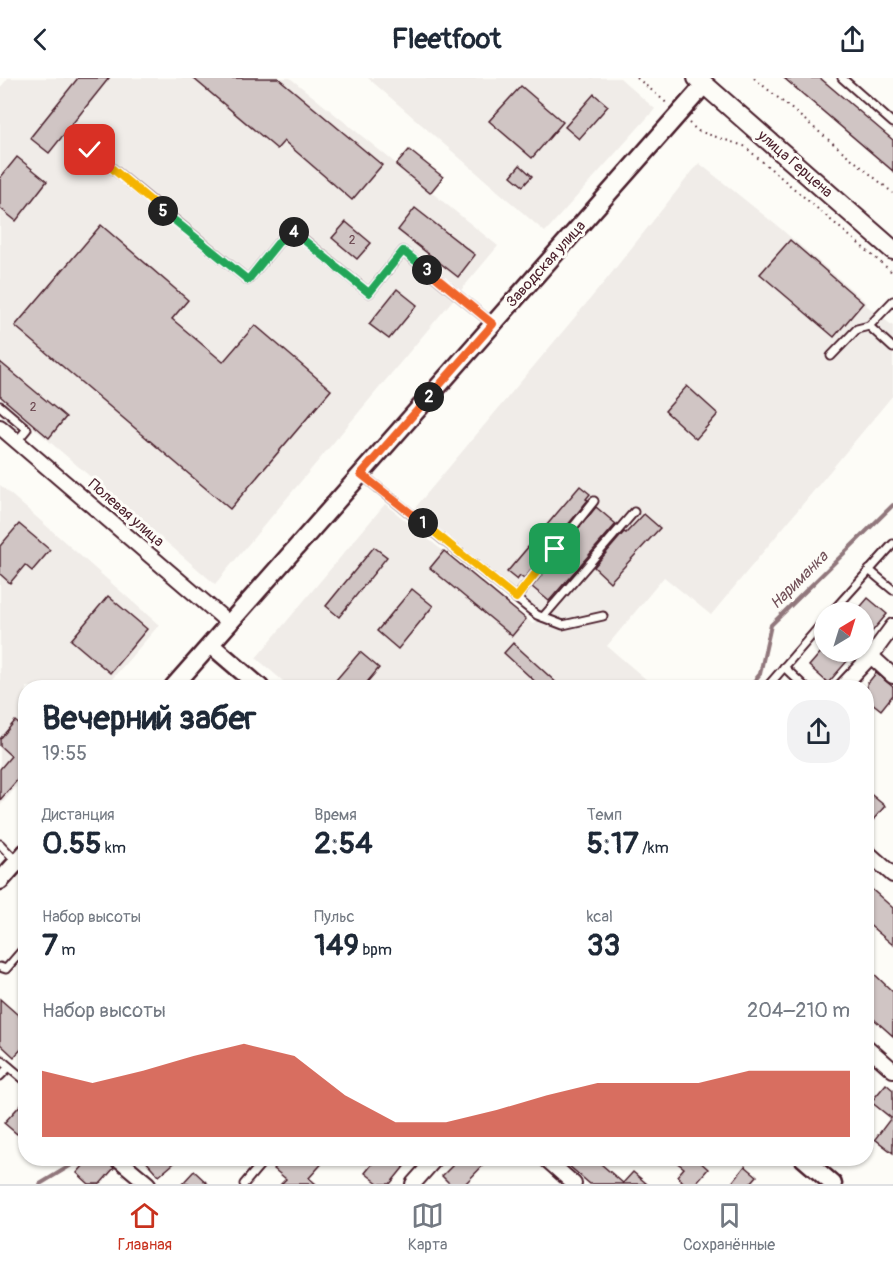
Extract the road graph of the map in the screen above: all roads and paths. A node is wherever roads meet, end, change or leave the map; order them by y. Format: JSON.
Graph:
{"nodes":[{"id":1,"x":637,"y":78,"type":"edge"},
{"id":2,"x":753,"y":78,"type":"edge"},
{"id":3,"x":842,"y":78,"type":"edge"},
{"id":4,"x":701,"y":81,"type":"edge"},
{"id":5,"x":679,"y":114,"type":"junction"},
{"id":6,"x":893,"y":123,"type":"edge"},
{"id":7,"x":90,"y":150,"type":"dead end"},
{"id":8,"x":893,"y":193,"type":"edge"},
{"id":9,"x":893,"y":250,"type":"edge"},
{"id":10,"x":893,"y":273,"type":"edge"},
{"id":11,"x":893,"y":301,"type":"edge"},
{"id":12,"x":493,"y":324,"type":"junction"},
{"id":13,"x":869,"y":326,"type":"junction"},
{"id":14,"x":893,"y":348,"type":"edge"},
{"id":15,"x":831,"y":356,"type":"dead end"},
{"id":16,"x":0,"y":406,"type":"edge"},
{"id":17,"x":0,"y":427,"type":"edge"},
{"id":18,"x":17,"y":441,"type":"junction"},
{"id":19,"x":361,"y":474,"type":"junction"},
{"id":20,"x":594,"y":501,"type":"dead end"},
{"id":21,"x":634,"y":512,"type":"dead end"},
{"id":22,"x":893,"y":544,"type":"edge"},
{"id":23,"x":869,"y":570,"type":"junction"},
{"id":24,"x":893,"y":590,"type":"edge"},
{"id":25,"x":516,"y":598,"type":"junction"},
{"id":26,"x":841,"y":602,"type":"edge"},
{"id":27,"x":603,"y":616,"type":"dead end"},
{"id":28,"x":543,"y":617,"type":"junction"},
{"id":29,"x":230,"y":624,"type":"junction"},
{"id":30,"x":893,"y":627,"type":"edge"},
{"id":31,"x":814,"y":633,"type":"edge"},
{"id":32,"x":211,"y":645,"type":"junction"},
{"id":33,"x":874,"y":652,"type":"edge"},
{"id":34,"x":874,"y":659,"type":"edge"},
{"id":35,"x":865,"y":662,"type":"edge"},
{"id":36,"x":784,"y":667,"type":"junction"},
{"id":37,"x":893,"y":676,"type":"edge"},
{"id":38,"x":179,"y":680,"type":"edge"},
{"id":39,"x":247,"y":680,"type":"edge"},
{"id":40,"x":773,"y":680,"type":"edge"},
{"id":41,"x":798,"y":680,"type":"edge"},
{"id":42,"x":849,"y":680,"type":"edge"},
{"id":43,"x":0,"y":844,"type":"edge"},
{"id":44,"x":18,"y":855,"type":"edge"},
{"id":45,"x":874,"y":858,"type":"edge"},
{"id":46,"x":18,"y":860,"type":"edge"},
{"id":47,"x":893,"y":875,"type":"edge"},
{"id":48,"x":0,"y":881,"type":"edge"},
{"id":49,"x":18,"y":955,"type":"edge"},
{"id":50,"x":0,"y":967,"type":"edge"},
{"id":51,"x":874,"y":1053,"type":"edge"},
{"id":52,"x":0,"y":1059,"type":"edge"},
{"id":53,"x":9,"y":1067,"type":"junction"},
{"id":54,"x":893,"y":1070,"type":"edge"},
{"id":55,"x":18,"y":1074,"type":"edge"},
{"id":56,"x":0,"y":1077,"type":"edge"},
{"id":57,"x":127,"y":1166,"type":"edge"},
{"id":58,"x":259,"y":1166,"type":"edge"},
{"id":59,"x":429,"y":1166,"type":"edge"},
{"id":60,"x":554,"y":1166,"type":"edge"},
{"id":61,"x":812,"y":1166,"type":"edge"},
{"id":62,"x":148,"y":1184,"type":"edge"},
{"id":63,"x":244,"y":1184,"type":"edge"},
{"id":64,"x":413,"y":1184,"type":"edge"},
{"id":65,"x":574,"y":1184,"type":"edge"},
{"id":66,"x":833,"y":1184,"type":"edge"}],
"edges":[{"from":1,"to":5,"type":"path"},
{"from":2,"to":8,"type":"path"},
{"from":3,"to":6,"type":"lane"},
{"from":4,"to":5,"type":"street","name":"Заводская улица"},
{"from":4,"to":9,"type":"main road","name":"улица Герцена"},
{"from":5,"to":10,"type":"path"},
{"from":5,"to":12,"type":"street","name":"Заводская улица"},
{"from":7,"to":12,"type":"lane"},
{"from":11,"to":13,"type":"lane"},
{"from":12,"to":19,"type":"street","name":"Заводская улица"},
{"from":13,"to":14,"type":"lane"},
{"from":13,"to":15,"type":"lane"},
{"from":16,"to":18,"type":"lane"},
{"from":17,"to":18,"type":"street","name":"Полевая улица"},
{"from":18,"to":29,"type":"street","name":"Полевая улица"},
{"from":19,"to":25,"type":"lane"},
{"from":19,"to":29,"type":"street","name":"Заводская улица"},
{"from":20,"to":25,"type":"lane"},
{"from":21,"to":28,"type":"lane"},
{"from":22,"to":23,"type":"lane"},
{"from":23,"to":24,"type":"lane"},
{"from":23,"to":26,"type":"lane"},
{"from":25,"to":28,"type":"lane"},
{"from":27,"to":28,"type":"lane"},
{"from":29,"to":32,"type":"street","name":"Заводская улица"},
{"from":30,"to":33,"type":"street"},
{"from":31,"to":36,"type":"lane"},
{"from":32,"to":38,"type":"street","name":"Заводская улица"},
{"from":32,"to":39,"type":"street"},
{"from":34,"to":37,"type":"street"},
{"from":35,"to":42,"type":"street"},
{"from":36,"to":40,"type":"lane"},
{"from":36,"to":41,"type":"lane"},
{"from":43,"to":44,"type":"lane"},
{"from":45,"to":47,"type":"street"},
{"from":46,"to":48,"type":"street"},
{"from":49,"to":50,"type":"lane"},
{"from":51,"to":54,"type":"street"},
{"from":52,"to":53,"type":"lane"},
{"from":53,"to":55,"type":"lane"},
{"from":53,"to":56,"type":"lane"},
{"from":57,"to":62,"type":"street"},
{"from":58,"to":63,"type":"lane"},
{"from":59,"to":64,"type":"street"},
{"from":60,"to":65,"type":"street"},
{"from":61,"to":66,"type":"street"}]}
